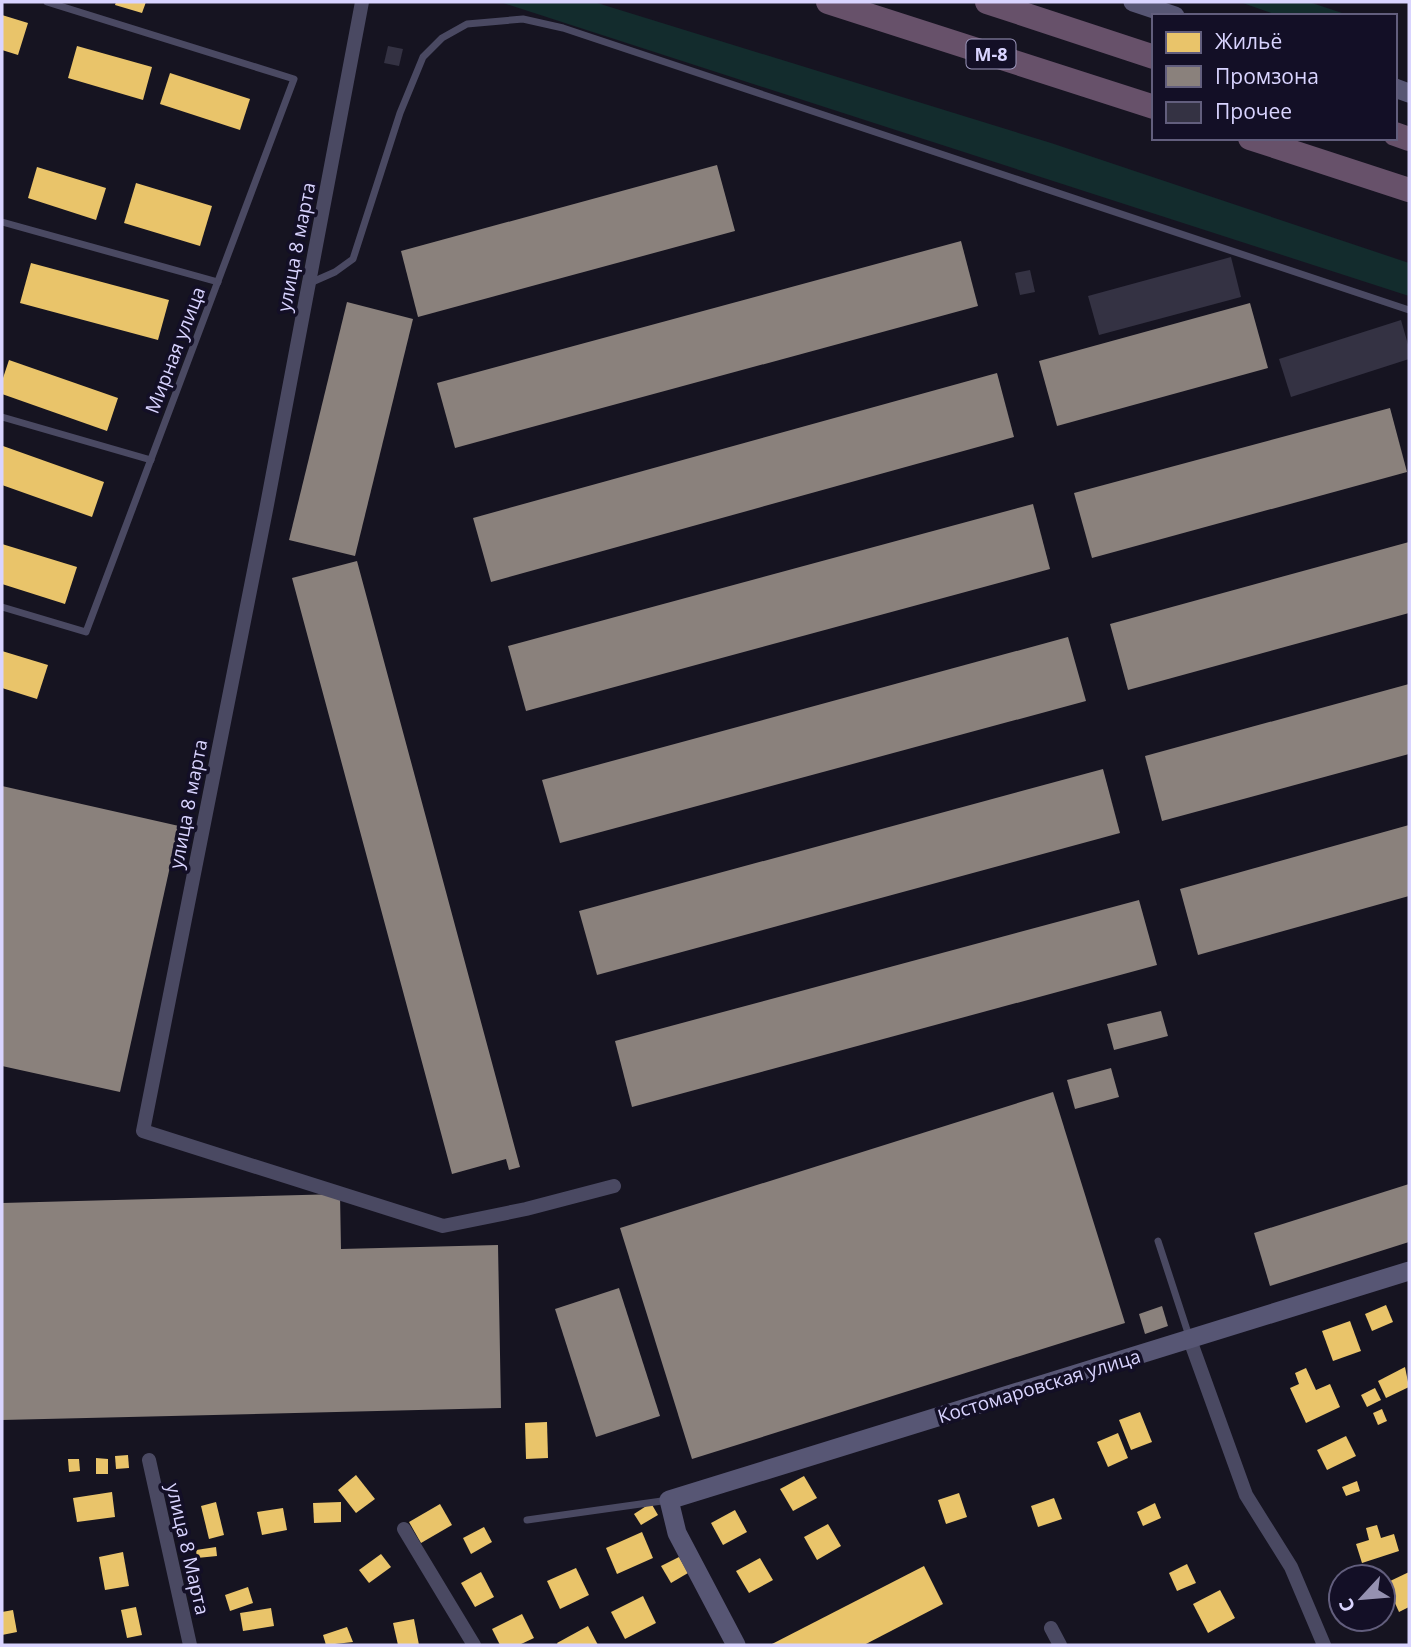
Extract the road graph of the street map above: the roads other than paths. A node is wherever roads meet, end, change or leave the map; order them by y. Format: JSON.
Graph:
{"nodes":[{"id":1,"x":47,"y":2,"type":"edge"},
{"id":2,"x":362,"y":2,"type":"edge"},
{"id":3,"x":828,"y":2,"type":"edge"},
{"id":4,"x":987,"y":2,"type":"edge"},
{"id":5,"x":1133,"y":2,"type":"edge"},
{"id":6,"x":1169,"y":14,"type":"edge"},
{"id":7,"x":1152,"y":56,"type":"edge"},
{"id":8,"x":1152,"y":106,"type":"edge"},
{"id":9,"x":1256,"y":140,"type":"edge"},
{"id":10,"x":1409,"y":190,"type":"edge"},
{"id":11,"x":2,"y":222,"type":"edge"},
{"id":12,"x":218,"y":282,"type":"junction"},
{"id":13,"x":309,"y":283,"type":"junction"},
{"id":14,"x":1409,"y":310,"type":"edge"},
{"id":15,"x":2,"y":418,"type":"edge"},
{"id":16,"x":151,"y":460,"type":"junction"},
{"id":17,"x":2,"y":607,"type":"edge"},
{"id":18,"x":614,"y":1186,"type":"dead end"},
{"id":19,"x":1158,"y":1241,"type":"dead end"},
{"id":20,"x":1409,"y":1272,"type":"edge"},
{"id":21,"x":1190,"y":1339,"type":"junction"},
{"id":22,"x":149,"y":1460,"type":"dead end"},
{"id":23,"x":669,"y":1500,"type":"junction"},
{"id":24,"x":527,"y":1520,"type":"dead end"},
{"id":25,"x":404,"y":1529,"type":"dead end"},
{"id":26,"x":1051,"y":1628,"type":"dead end"},
{"id":27,"x":190,"y":1645,"type":"edge"},
{"id":28,"x":474,"y":1645,"type":"edge"},
{"id":29,"x":736,"y":1645,"type":"edge"},
{"id":30,"x":1060,"y":1645,"type":"edge"},
{"id":31,"x":1324,"y":1645,"type":"edge"}],
"edges":[{"from":1,"to":12,"type":"lane","name":"Мирная улица"},
{"from":2,"to":13,"type":"street","name":"улица 8 марта"},
{"from":3,"to":8,"type":"highway","number":"М-8"},
{"from":4,"to":7,"type":"highway","number":"М-8"},
{"from":5,"to":6,"type":"street"},
{"from":9,"to":10,"type":"highway"},
{"from":11,"to":12,"type":"lane"},
{"from":12,"to":16,"type":"lane","name":"Мирная улица"},
{"from":13,"to":14,"type":"lane"},
{"from":13,"to":18,"type":"street","name":"улица 8 марта"},
{"from":15,"to":16,"type":"lane"},
{"from":16,"to":17,"type":"lane","name":"Мирная улица"},
{"from":19,"to":21,"type":"lane"},
{"from":20,"to":21,"type":"street","name":"Костомаровская улица"},
{"from":21,"to":23,"type":"street","name":"Костомаровская улица"},
{"from":21,"to":31,"type":"street"},
{"from":22,"to":27,"type":"street","name":"улица 8 Марта"},
{"from":23,"to":24,"type":"lane"},
{"from":23,"to":29,"type":"street"},
{"from":25,"to":28,"type":"street"},
{"from":26,"to":30,"type":"street"}]}
